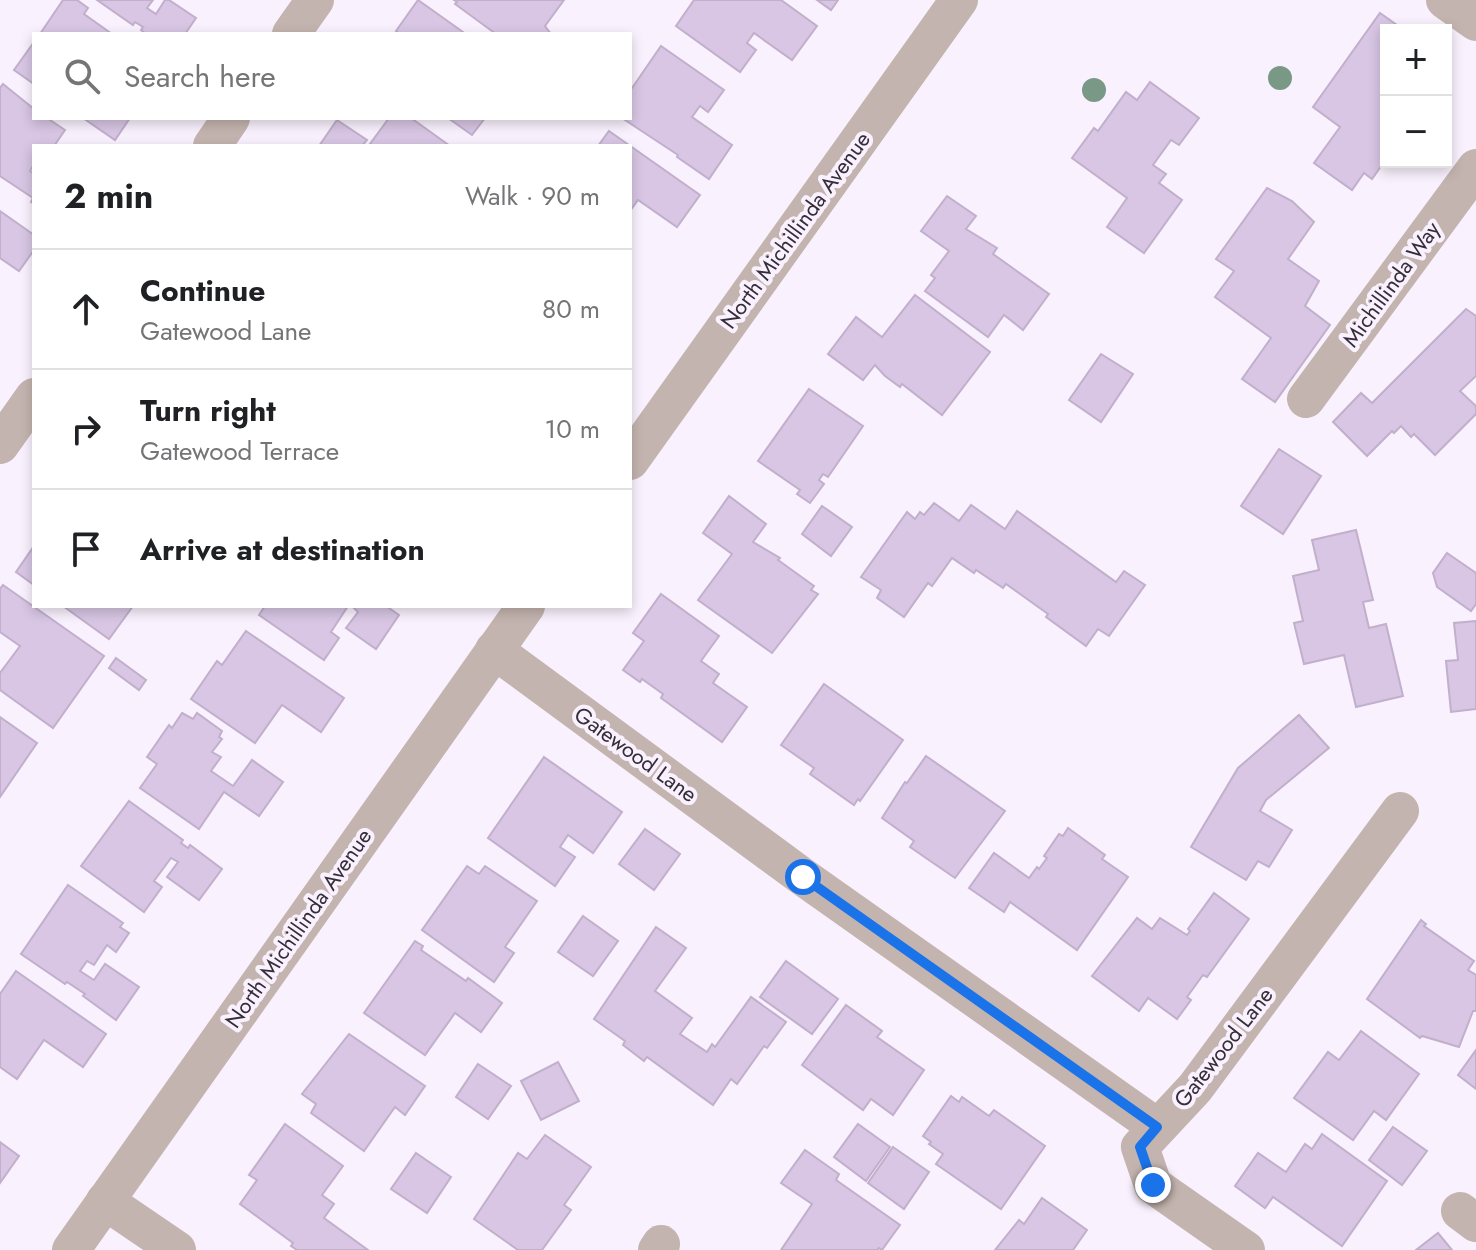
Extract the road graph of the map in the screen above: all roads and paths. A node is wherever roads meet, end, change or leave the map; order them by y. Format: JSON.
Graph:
{"nodes":[{"id":1,"x":315,"y":0,"type":"edge"},
{"id":2,"x":959,"y":0,"type":"edge"},
{"id":3,"x":1445,"y":0,"type":"edge"},
{"id":4,"x":1476,"y":22,"type":"edge"},
{"id":5,"x":292,"y":32,"type":"edge"},
{"id":6,"x":230,"y":120,"type":"edge"},
{"id":7,"x":213,"y":144,"type":"edge"},
{"id":8,"x":1476,"y":168,"type":"edge"},
{"id":9,"x":1306,"y":399,"type":"dead end"},
{"id":10,"x":32,"y":400,"type":"edge"},
{"id":11,"x":0,"y":445,"type":"edge"},
{"id":12,"x":632,"y":458,"type":"edge"},
{"id":13,"x":525,"y":608,"type":"edge"},
{"id":14,"x":494,"y":650,"type":"junction"},
{"id":15,"x":1400,"y":811,"type":"dead end"},
{"id":16,"x":1157,"y":1127,"type":"junction"},
{"id":17,"x":105,"y":1201,"type":"junction"},
{"id":18,"x":71,"y":1250,"type":"edge"},
{"id":19,"x":177,"y":1250,"type":"edge"},
{"id":20,"x":1246,"y":1250,"type":"edge"}],
"edges":[{"from":1,"to":5,"type":"street"},
{"from":2,"to":12,"type":"street","name":"North Michillinda Avenue"},
{"from":3,"to":4,"type":"street"},
{"from":6,"to":7,"type":"street"},
{"from":8,"to":9,"type":"street","name":"Michillinda Way"},
{"from":10,"to":11,"type":"street"},
{"from":13,"to":14,"type":"street","name":"North Michillinda Avenue"},
{"from":14,"to":16,"type":"street","name":"Gatewood Lane"},
{"from":14,"to":17,"type":"street","name":"North Michillinda Avenue"},
{"from":15,"to":16,"type":"street","name":"Gatewood Lane"},
{"from":16,"to":20,"type":"street"},
{"from":17,"to":18,"type":"street","name":"North Michillinda Avenue"},
{"from":17,"to":19,"type":"street"}]}
